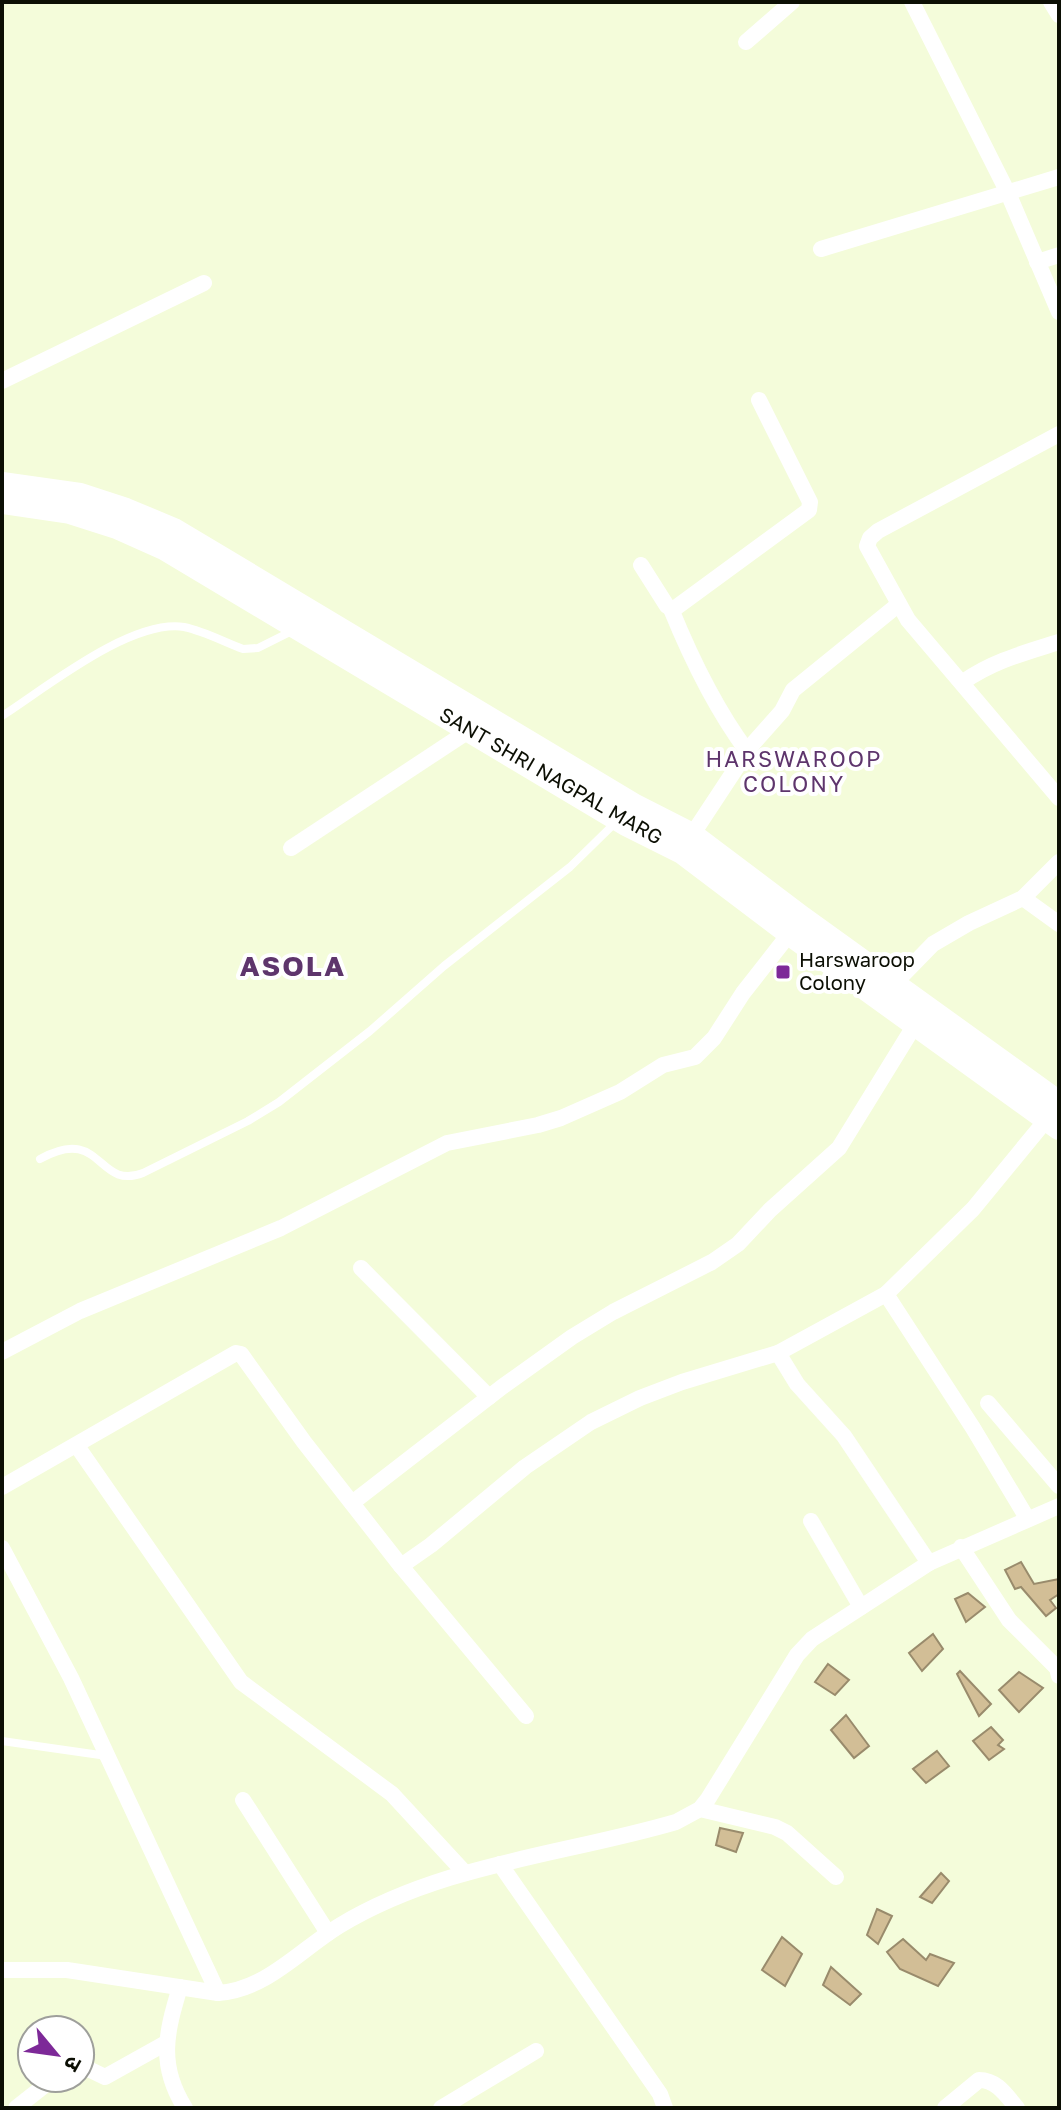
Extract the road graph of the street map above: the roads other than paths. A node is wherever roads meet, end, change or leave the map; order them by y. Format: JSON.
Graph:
{"nodes":[{"id":1,"x":912,"y":2,"type":"edge"},
{"id":2,"x":786,"y":4,"type":"edge"},
{"id":3,"x":746,"y":42,"type":"dead end"},
{"id":4,"x":1059,"y":177,"type":"edge"},
{"id":5,"x":1008,"y":193,"type":"junction"},
{"id":6,"x":821,"y":249,"type":"dead end"},
{"id":7,"x":1059,"y":255,"type":"edge"},
{"id":8,"x":1037,"y":262,"type":"junction"},
{"id":9,"x":204,"y":283,"type":"dead end"},
{"id":10,"x":1059,"y":312,"type":"edge"},
{"id":11,"x":2,"y":381,"type":"edge"},
{"id":12,"x":759,"y":400,"type":"dead end"},
{"id":13,"x":1059,"y":434,"type":"edge"},
{"id":14,"x":2,"y":484,"type":"edge"},
{"id":15,"x":2,"y":502,"type":"edge"},
{"id":16,"x":641,"y":565,"type":"dead end"},
{"id":17,"x":899,"y":604,"type":"junction"},
{"id":18,"x":671,"y":609,"type":"junction"},
{"id":19,"x":300,"y":627,"type":"junction"},
{"id":20,"x":1059,"y":642,"type":"edge"},
{"id":21,"x":963,"y":682,"type":"junction"},
{"id":22,"x":2,"y":716,"type":"edge"},
{"id":23,"x":470,"y":730,"type":"junction"},
{"id":24,"x":747,"y":751,"type":"junction"},
{"id":25,"x":1059,"y":798,"type":"edge"},
{"id":26,"x":619,"y":820,"type":"junction"},
{"id":27,"x":692,"y":835,"type":"junction"},
{"id":28,"x":291,"y":848,"type":"dead end"},
{"id":29,"x":1059,"y":862,"type":"edge"},
{"id":30,"x":1023,"y":898,"type":"junction"},
{"id":31,"x":1059,"y":924,"type":"edge"},
{"id":32,"x":790,"y":933,"type":"junction"},
{"id":33,"x":894,"y":984,"type":"junction"},
{"id":34,"x":916,"y":1023,"type":"junction"},
{"id":35,"x":1055,"y":1117,"type":"edge"},
{"id":36,"x":40,"y":1159,"type":"dead end"},
{"id":37,"x":361,"y":1268,"type":"dead end"},
{"id":38,"x":886,"y":1294,"type":"junction"},
{"id":39,"x":2,"y":1352,"type":"edge"},
{"id":40,"x":778,"y":1353,"type":"junction"},
{"id":41,"x":489,"y":1397,"type":"junction"},
{"id":42,"x":988,"y":1403,"type":"dead end"},
{"id":43,"x":77,"y":1446,"type":"junction"},
{"id":44,"x":1059,"y":1486,"type":"edge"},
{"id":45,"x":2,"y":1487,"type":"edge"},
{"id":46,"x":352,"y":1503,"type":"junction"},
{"id":47,"x":1059,"y":1506,"type":"edge"},
{"id":48,"x":1027,"y":1518,"type":"junction"},
{"id":49,"x":811,"y":1521,"type":"dead end"},
{"id":50,"x":961,"y":1547,"type":"junction"},
{"id":51,"x":2,"y":1548,"type":"edge"},
{"id":52,"x":929,"y":1563,"type":"junction"},
{"id":53,"x":401,"y":1566,"type":"junction"},
{"id":54,"x":861,"y":1607,"type":"junction"},
{"id":55,"x":1059,"y":1676,"type":"edge"},
{"id":56,"x":526,"y":1716,"type":"dead end"},
{"id":57,"x":2,"y":1741,"type":"edge"},
{"id":58,"x":108,"y":1756,"type":"junction"},
{"id":59,"x":243,"y":1800,"type":"dead end"},
{"id":60,"x":700,"y":1809,"type":"junction"},
{"id":61,"x":500,"y":1864,"type":"junction"},
{"id":62,"x":465,"y":1873,"type":"junction"},
{"id":63,"x":836,"y":1877,"type":"dead end"},
{"id":64,"x":328,"y":1933,"type":"junction"},
{"id":65,"x":2,"y":1970,"type":"edge"},
{"id":66,"x":180,"y":1987,"type":"junction"},
{"id":67,"x":218,"y":1993,"type":"junction"},
{"id":68,"x":166,"y":2043,"type":"junction"},
{"id":69,"x":536,"y":2051,"type":"dead end"},
{"id":70,"x":96,"y":2073,"type":"edge"},
{"id":71,"x":34,"y":2094,"type":"edge"},
{"id":72,"x":16,"y":2108,"type":"edge"},
{"id":73,"x":185,"y":2108,"type":"edge"},
{"id":74,"x":441,"y":2108,"type":"edge"},
{"id":75,"x":665,"y":2108,"type":"edge"},
{"id":76,"x":945,"y":2108,"type":"edge"},
{"id":77,"x":1017,"y":2108,"type":"edge"}],
"edges":[{"from":1,"to":5,"type":"street"},
{"from":2,"to":3,"type":"street"},
{"from":4,"to":5,"type":"street"},
{"from":5,"to":6,"type":"street"},
{"from":5,"to":8,"type":"street"},
{"from":7,"to":8,"type":"street"},
{"from":8,"to":10,"type":"street"},
{"from":9,"to":11,"type":"street"},
{"from":12,"to":18,"type":"street"},
{"from":13,"to":17,"type":"street"},
{"from":14,"to":27,"type":"main road","name":"SANT SHRI NAGPAL MARG"},
{"from":15,"to":19,"type":"main road","name":"SANT SHRI NAGPAL MARG"},
{"from":16,"to":18,"type":"street"},
{"from":17,"to":21,"type":"street"},
{"from":17,"to":24,"type":"street"},
{"from":18,"to":24,"type":"street"},
{"from":19,"to":22,"type":"lane"},
{"from":19,"to":23,"type":"main road","name":"SANT SHRI NAGPAL MARG"},
{"from":20,"to":21,"type":"street"},
{"from":21,"to":25,"type":"street"},
{"from":23,"to":26,"type":"main road","name":"SANT SHRI NAGPAL MARG"},
{"from":23,"to":28,"type":"street"},
{"from":24,"to":27,"type":"street"},
{"from":26,"to":32,"type":"main road","name":"SANT SHRI NAGPAL MARG"},
{"from":26,"to":36,"type":"lane"},
{"from":27,"to":33,"type":"main road","name":"SANT SHRI NAGPAL MARG"},
{"from":29,"to":30,"type":"street"},
{"from":30,"to":31,"type":"street"},
{"from":30,"to":33,"type":"street"},
{"from":32,"to":34,"type":"main road","name":"SANT SHRI NAGPAL MARG"},
{"from":32,"to":39,"type":"street"},
{"from":33,"to":35,"type":"main road","name":"SANT SHRI NAGPAL MARG"},
{"from":34,"to":35,"type":"main road","name":"SANT SHRI NAGPAL MARG"},
{"from":34,"to":41,"type":"street"},
{"from":35,"to":38,"type":"street"},
{"from":37,"to":41,"type":"street"},
{"from":38,"to":40,"type":"street"},
{"from":38,"to":48,"type":"street"},
{"from":40,"to":52,"type":"street"},
{"from":40,"to":53,"type":"street"},
{"from":41,"to":46,"type":"street"},
{"from":42,"to":44,"type":"street"},
{"from":43,"to":45,"type":"street"},
{"from":43,"to":46,"type":"street"},
{"from":43,"to":62,"type":"street"},
{"from":46,"to":53,"type":"street"},
{"from":47,"to":48,"type":"street"},
{"from":48,"to":50,"type":"street"},
{"from":49,"to":54,"type":"street"},
{"from":50,"to":52,"type":"street"},
{"from":50,"to":55,"type":"street"},
{"from":51,"to":58,"type":"street"},
{"from":52,"to":54,"type":"street"},
{"from":53,"to":56,"type":"street"},
{"from":54,"to":60,"type":"street"},
{"from":57,"to":58,"type":"lane"},
{"from":58,"to":67,"type":"street"},
{"from":59,"to":64,"type":"street"},
{"from":60,"to":61,"type":"street"},
{"from":60,"to":63,"type":"street"},
{"from":61,"to":62,"type":"street"},
{"from":61,"to":75,"type":"street"},
{"from":62,"to":64,"type":"street"},
{"from":64,"to":67,"type":"street"},
{"from":65,"to":66,"type":"street"},
{"from":66,"to":67,"type":"street"},
{"from":66,"to":68,"type":"street"},
{"from":68,"to":70,"type":"street"},
{"from":68,"to":73,"type":"street"},
{"from":69,"to":74,"type":"street"},
{"from":71,"to":72,"type":"street"},
{"from":76,"to":77,"type":"street"}]}
